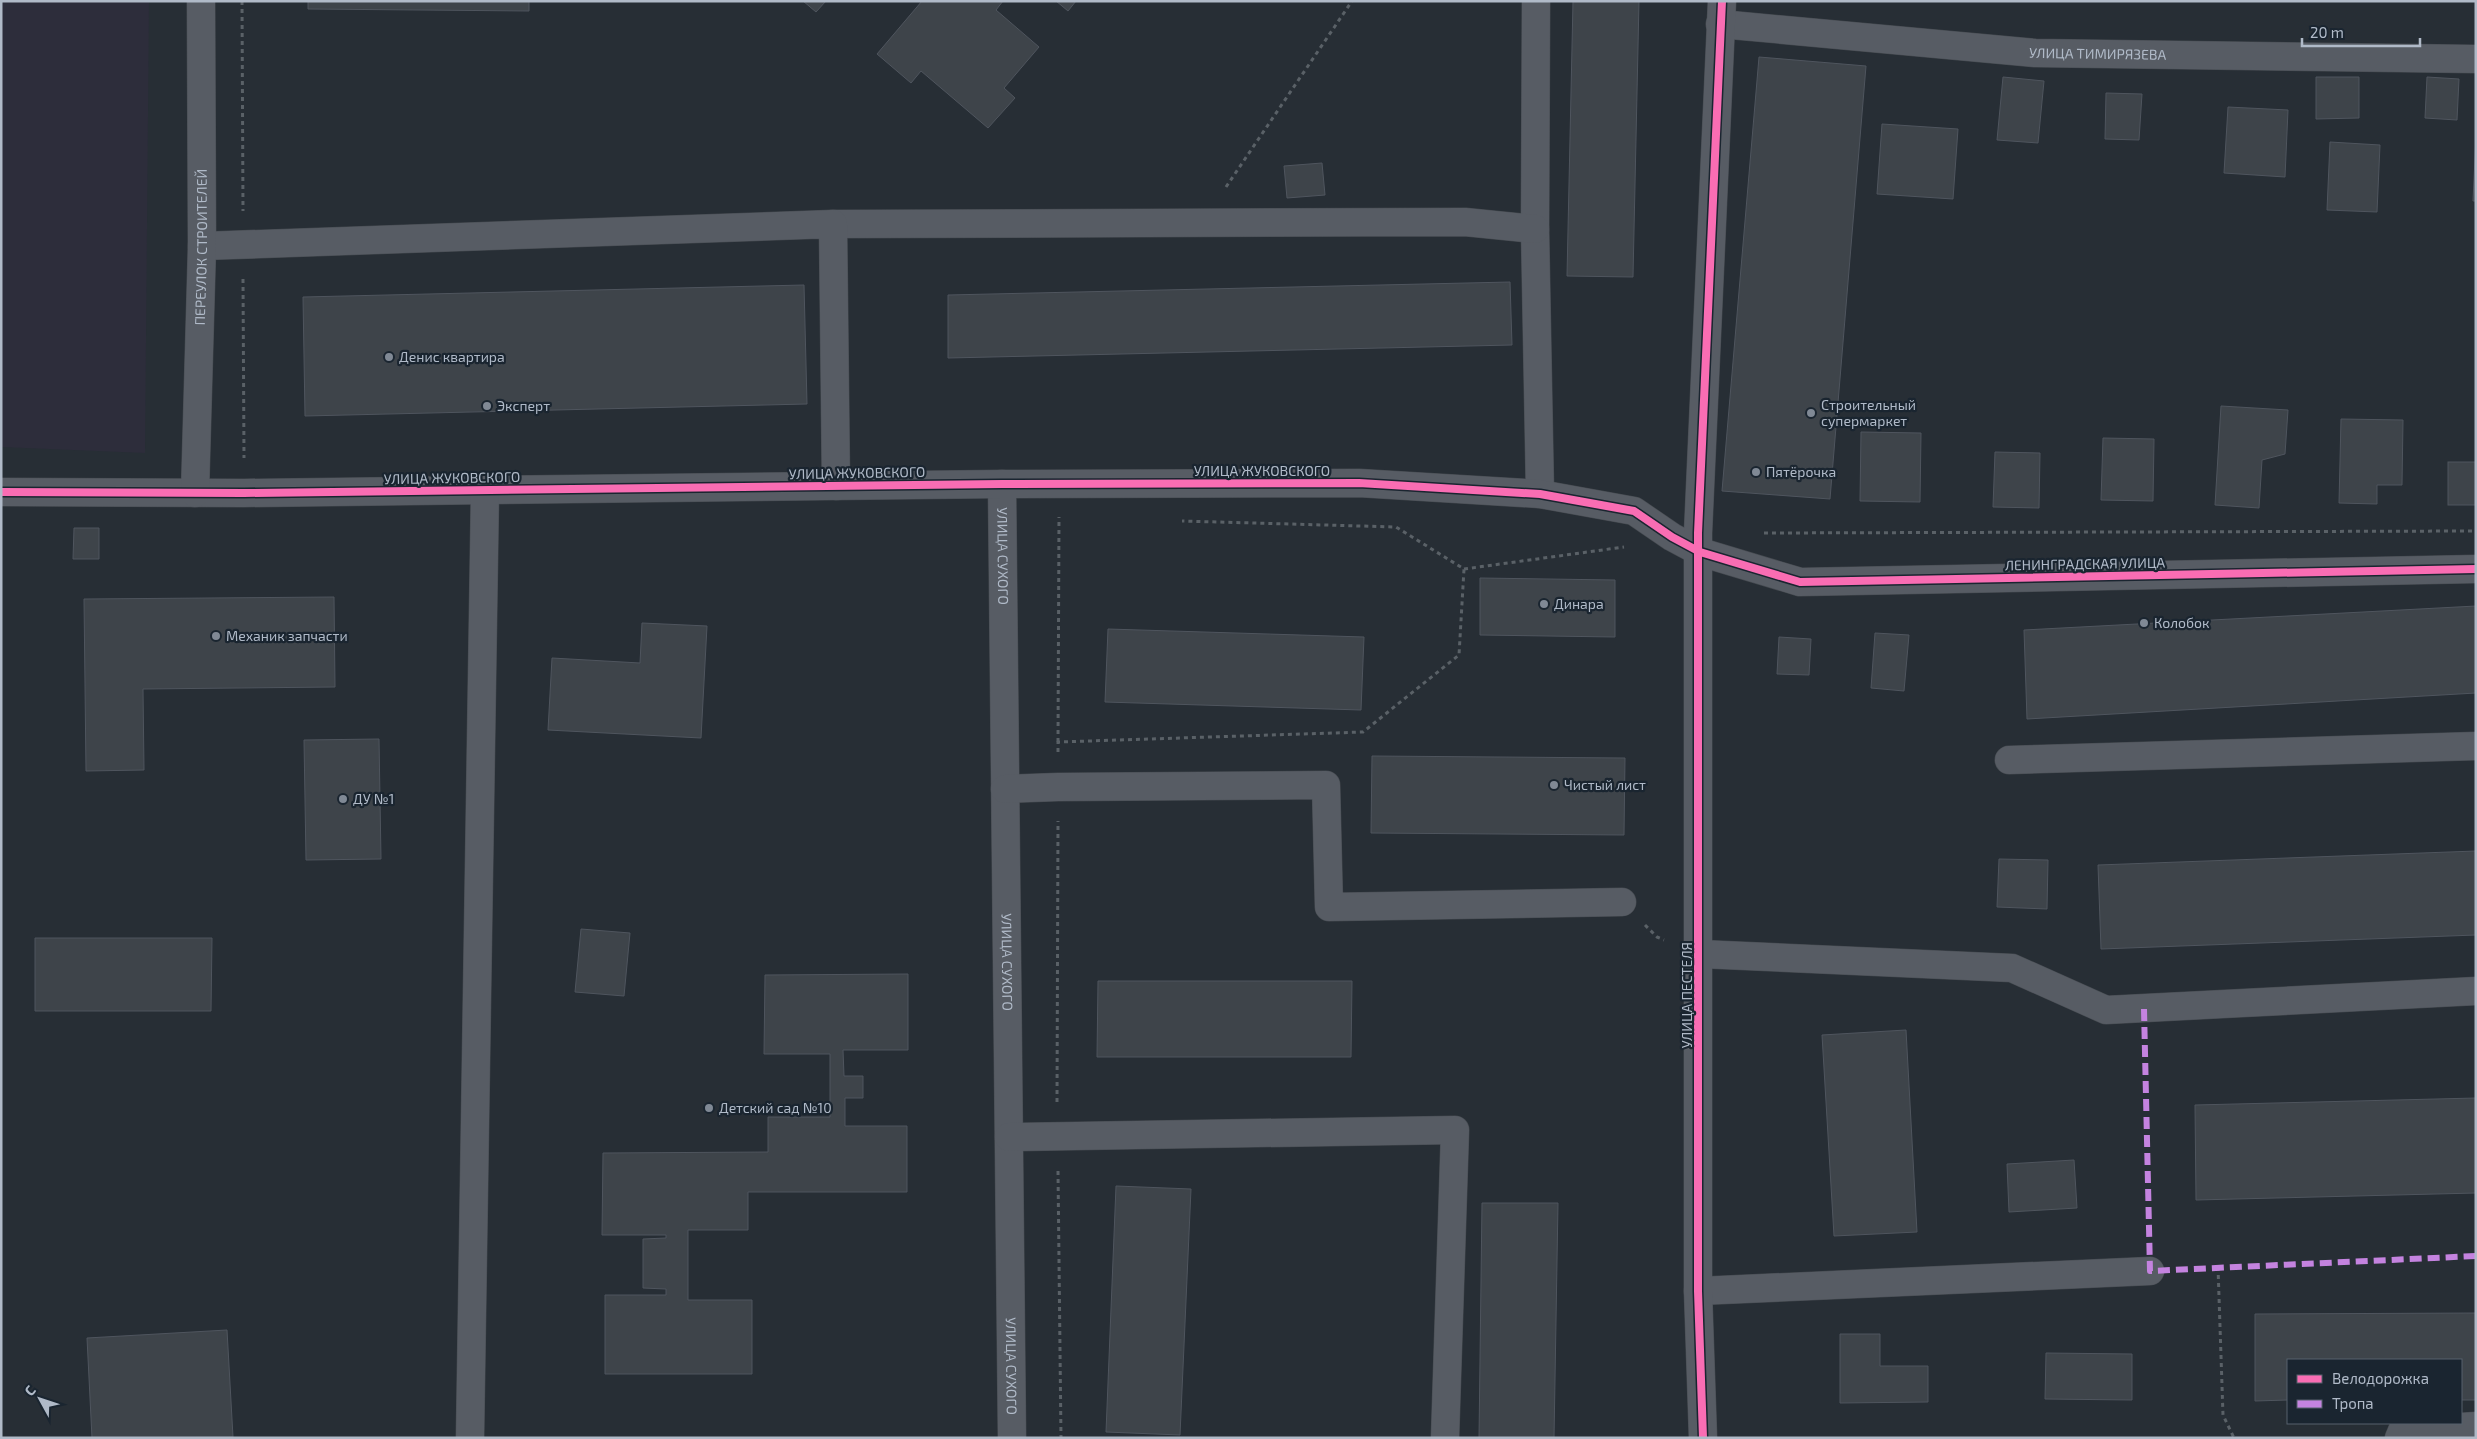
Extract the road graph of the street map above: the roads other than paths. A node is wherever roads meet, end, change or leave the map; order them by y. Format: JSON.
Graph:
{"nodes":[{"id":1,"x":201,"y":1,"type":"edge"},
{"id":2,"x":1536,"y":1,"type":"edge"},
{"id":3,"x":1721,"y":13,"type":"edge"},
{"id":4,"x":2476,"y":59,"type":"edge"},
{"id":5,"x":833,"y":224,"type":"junction"},
{"id":6,"x":1535,"y":229,"type":"junction"},
{"id":7,"x":202,"y":246,"type":"junction"},
{"id":8,"x":1002,"y":484,"type":"junction"},
{"id":9,"x":836,"y":486,"type":"junction"},
{"id":10,"x":485,"y":490,"type":"junction"},
{"id":11,"x":1,"y":492,"type":"edge"},
{"id":12,"x":195,"y":493,"type":"junction"},
{"id":13,"x":1540,"y":494,"type":"junction"},
{"id":14,"x":1700,"y":552,"type":"junction"},
{"id":15,"x":2476,"y":569,"type":"edge"},
{"id":16,"x":2476,"y":746,"type":"edge"},
{"id":17,"x":2009,"y":760,"type":"dead end"},
{"id":18,"x":1005,"y":789,"type":"junction"},
{"id":19,"x":1622,"y":902,"type":"road end"},
{"id":20,"x":1700,"y":954,"type":"junction"},
{"id":21,"x":2476,"y":991,"type":"edge"},
{"id":22,"x":1009,"y":1137,"type":"junction"},
{"id":23,"x":2150,"y":1271,"type":"dead end"},
{"id":24,"x":1698,"y":1291,"type":"junction"},
{"id":25,"x":2476,"y":1426,"type":"edge"},
{"id":26,"x":470,"y":1438,"type":"edge"},
{"id":27,"x":1012,"y":1438,"type":"edge"},
{"id":28,"x":1445,"y":1438,"type":"edge"},
{"id":29,"x":1703,"y":1438,"type":"edge"},
{"id":30,"x":2399,"y":1438,"type":"edge"}],
"edges":[{"from":1,"to":7,"type":"street","name":"ПЕРЕУЛОК СТРОИТЕЛЕЙ"},
{"from":2,"to":6,"type":"street"},
{"from":3,"to":4,"type":"street","name":"УЛИЦА ТИМИРЯЗЕВА"},
{"from":3,"to":14,"type":"street","name":"УЛИЦА ПЕСТЕЛЯ"},
{"from":5,"to":6,"type":"street"},
{"from":5,"to":7,"type":"street"},
{"from":5,"to":9,"type":"street"},
{"from":6,"to":13,"type":"street"},
{"from":7,"to":12,"type":"street","name":"ПЕРЕУЛОК СТРОИТЕЛЕЙ"},
{"from":8,"to":9,"type":"street","name":"УЛИЦА ЖУКОВСКОГО"},
{"from":8,"to":13,"type":"street","name":"УЛИЦА ЖУКОВСКОГО"},
{"from":8,"to":18,"type":"street","name":"УЛИЦА СУХОГО"},
{"from":9,"to":10,"type":"street","name":"УЛИЦА ЖУКОВСКОГО"},
{"from":10,"to":12,"type":"street","name":"УЛИЦА ЖУКОВСКОГО"},
{"from":10,"to":26,"type":"street"},
{"from":11,"to":12,"type":"street","name":"УЛИЦА ЖУКОВСКОГО"},
{"from":13,"to":14,"type":"street","name":"УЛИЦА ЖУКОВСКОГО"},
{"from":14,"to":15,"type":"street","name":"ЛЕНИНГРАДСКАЯ УЛИЦА"},
{"from":14,"to":20,"type":"street","name":"УЛИЦА ПЕСТЕЛЯ"},
{"from":16,"to":17,"type":"street"},
{"from":18,"to":19,"type":"street"},
{"from":18,"to":22,"type":"street","name":"УЛИЦА СУХОГО"},
{"from":20,"to":21,"type":"street"},
{"from":20,"to":24,"type":"street","name":"УЛИЦА ПЕСТЕЛЯ"},
{"from":22,"to":27,"type":"street","name":"УЛИЦА СУХОГО"},
{"from":22,"to":28,"type":"street"},
{"from":23,"to":24,"type":"street"},
{"from":24,"to":29,"type":"street","name":"УЛИЦА ПЕСТЕЛЯ"},
{"from":25,"to":30,"type":"street"}]}
